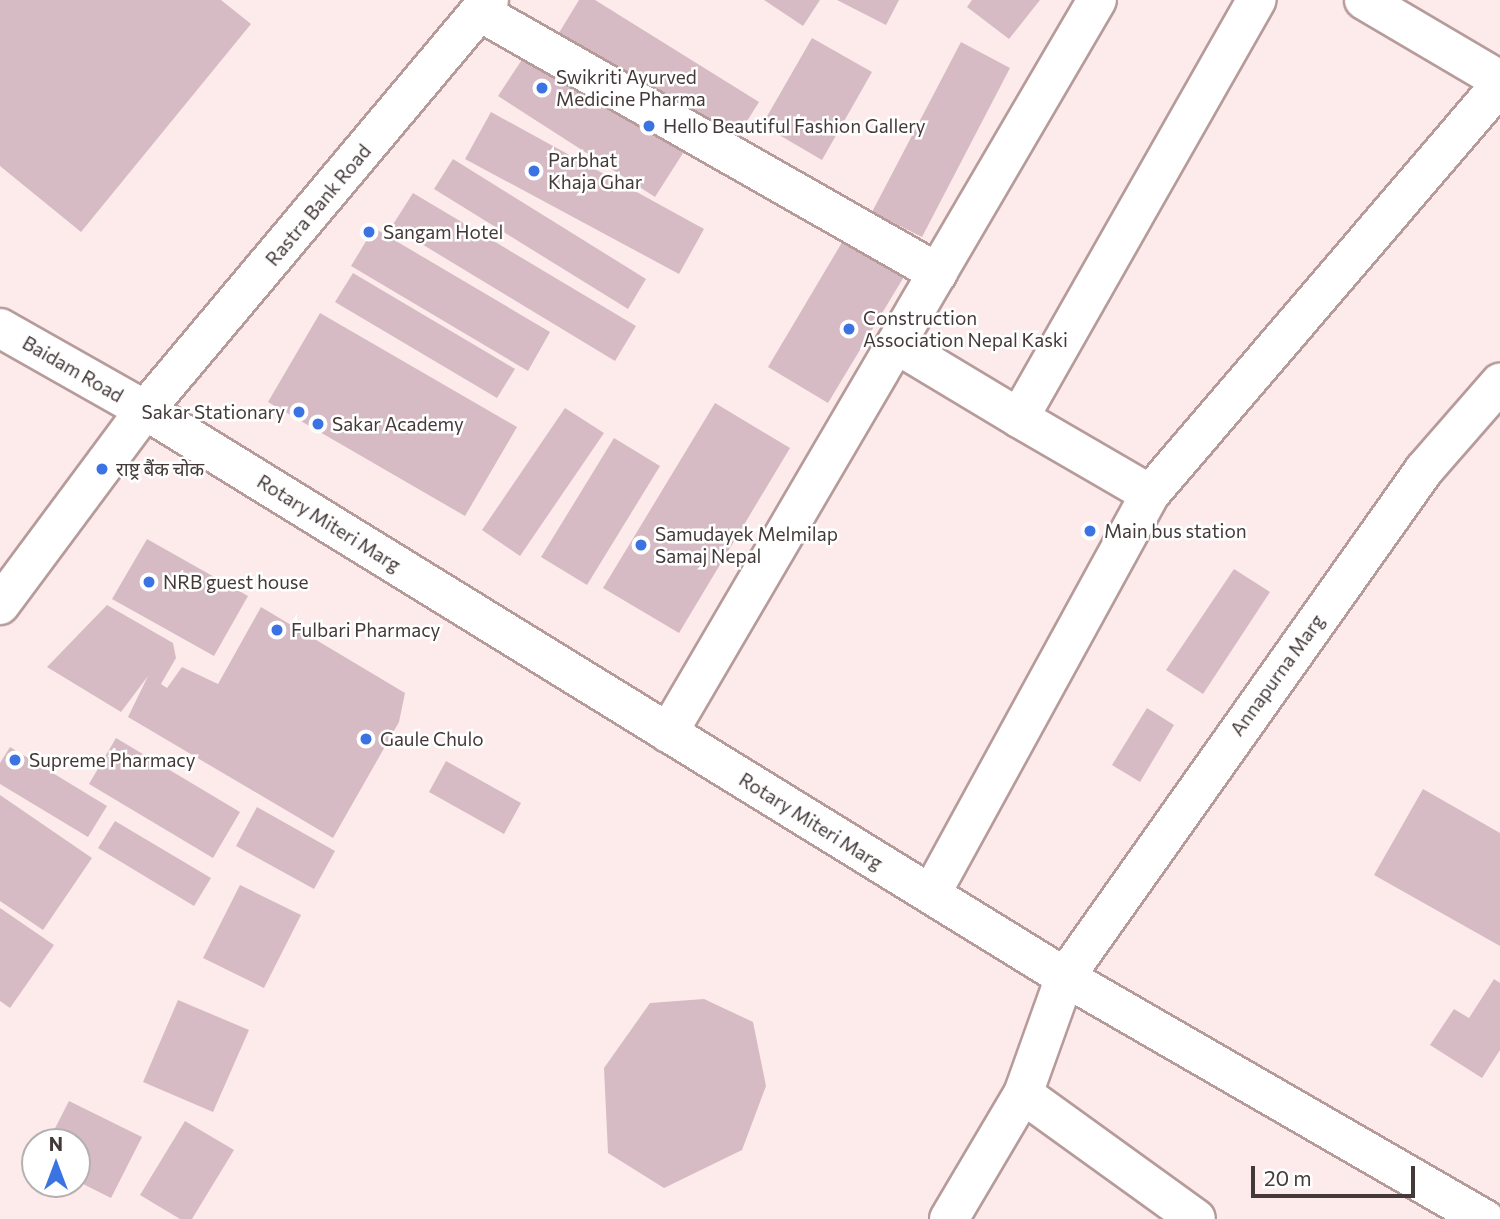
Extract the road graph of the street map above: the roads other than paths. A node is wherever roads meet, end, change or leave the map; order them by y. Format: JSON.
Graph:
{"nodes":[{"id":1,"x":1097,"y":0,"type":"edge"},
{"id":2,"x":1256,"y":0,"type":"edge"},
{"id":3,"x":1364,"y":0,"type":"edge"},
{"id":4,"x":485,"y":6,"type":"edge"},
{"id":5,"x":1500,"y":82,"type":"edge"},
{"id":6,"x":938,"y":273,"type":"junction"},
{"id":7,"x":0,"y":328,"type":"edge"},
{"id":8,"x":896,"y":344,"type":"junction"},
{"id":9,"x":1500,"y":383,"type":"edge"},
{"id":10,"x":145,"y":410,"type":"junction"},
{"id":11,"x":1018,"y":418,"type":"junction"},
{"id":12,"x":1150,"y":494,"type":"junction"},
{"id":13,"x":0,"y":605,"type":"edge"},
{"id":14,"x":668,"y":733,"type":"junction"},
{"id":15,"x":930,"y":894,"type":"junction"},
{"id":16,"x":1065,"y":977,"type":"junction"},
{"id":17,"x":1023,"y":1094,"type":"junction"},
{"id":18,"x":949,"y":1219,"type":"edge"},
{"id":19,"x":1196,"y":1219,"type":"edge"},
{"id":20,"x":1485,"y":1219,"type":"edge"}],
"edges":[{"from":1,"to":6,"type":"street"},
{"from":2,"to":11,"type":"street"},
{"from":3,"to":5,"type":"street"},
{"from":4,"to":6,"type":"street"},
{"from":4,"to":10,"type":"street","name":"Rastra Bank Road"},
{"from":5,"to":12,"type":"street"},
{"from":6,"to":8,"type":"street"},
{"from":7,"to":10,"type":"street","name":"Baidam Road"},
{"from":8,"to":11,"type":"street"},
{"from":8,"to":14,"type":"street"},
{"from":9,"to":16,"type":"street","name":"Annapurna Marg"},
{"from":10,"to":13,"type":"street","name":"Rastra Bank Road"},
{"from":10,"to":14,"type":"street","name":"Rotary Miteri Marg"},
{"from":11,"to":12,"type":"street"},
{"from":12,"to":15,"type":"street"},
{"from":14,"to":15,"type":"street","name":"Rotary Miteri Marg"},
{"from":15,"to":16,"type":"street","name":"Rotary Miteri Marg"},
{"from":16,"to":17,"type":"street","name":"Annapurna Marg"},
{"from":16,"to":20,"type":"street","name":"Rotary Miteri Marg"},
{"from":17,"to":18,"type":"street","name":"Annapurna Marg"},
{"from":17,"to":19,"type":"street"}]}
